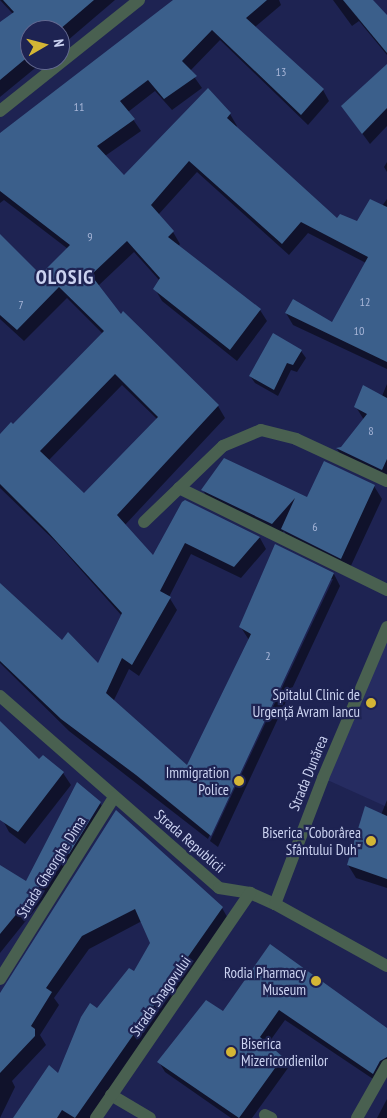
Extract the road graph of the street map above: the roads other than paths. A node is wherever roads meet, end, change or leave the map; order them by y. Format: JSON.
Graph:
{"nodes":[{"id":1,"x":139,"y":0,"type":"edge"},
{"id":2,"x":0,"y":112,"type":"edge"},
{"id":3,"x":387,"y":481,"type":"edge"},
{"id":4,"x":179,"y":488,"type":"junction"},
{"id":5,"x":144,"y":522,"type":"dead end"},
{"id":6,"x":387,"y":590,"type":"edge"},
{"id":7,"x":387,"y":627,"type":"edge"},
{"id":8,"x":0,"y":696,"type":"edge"},
{"id":9,"x":114,"y":797,"type":"junction"},
{"id":10,"x":250,"y":893,"type":"junction"},
{"id":11,"x":276,"y":904,"type":"junction"},
{"id":12,"x":387,"y":966,"type":"edge"},
{"id":13,"x":0,"y":979,"type":"edge"},
{"id":14,"x":387,"y":1065,"type":"edge"},
{"id":15,"x":111,"y":1095,"type":"junction"},
{"id":16,"x":96,"y":1118,"type":"edge"},
{"id":17,"x":150,"y":1118,"type":"edge"},
{"id":18,"x":357,"y":1118,"type":"edge"}],
"edges":[{"from":1,"to":2,"type":"street"},
{"from":3,"to":4,"type":"street"},
{"from":4,"to":5,"type":"street"},
{"from":4,"to":6,"type":"street"},
{"from":7,"to":11,"type":"street","name":"Strada Dunărea"},
{"from":8,"to":9,"type":"street","name":"Strada Republicii"},
{"from":9,"to":10,"type":"street","name":"Strada Republicii"},
{"from":9,"to":13,"type":"street","name":"Strada Gheorghe Dima"},
{"from":10,"to":11,"type":"street","name":"Strada Republicii"},
{"from":10,"to":15,"type":"street","name":"Strada Snagovului"},
{"from":11,"to":12,"type":"street","name":"Strada Republicii"},
{"from":14,"to":18,"type":"street"},
{"from":15,"to":16,"type":"street","name":"Strada Snagovului"},
{"from":15,"to":17,"type":"street"}]}
